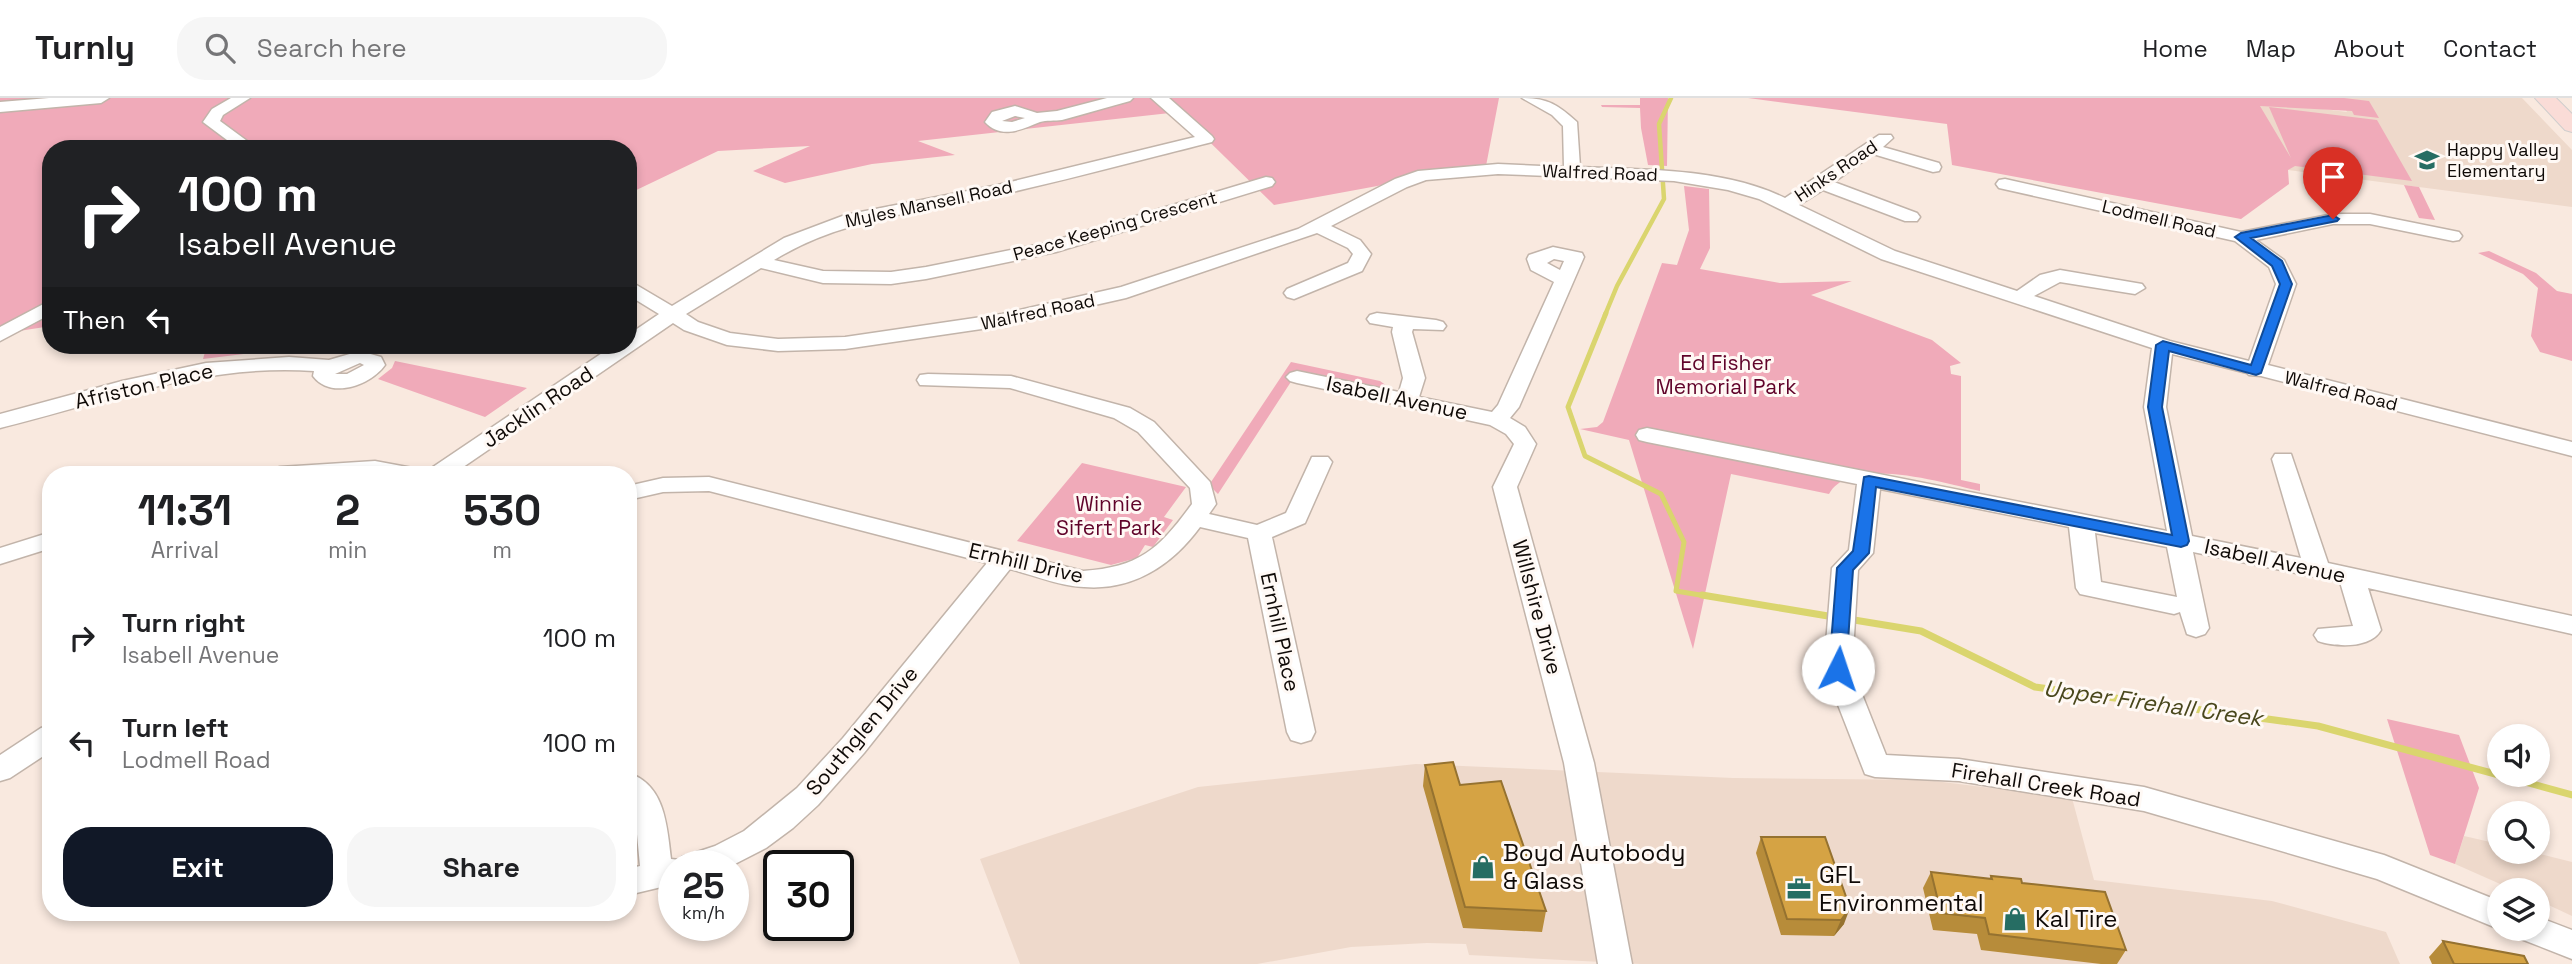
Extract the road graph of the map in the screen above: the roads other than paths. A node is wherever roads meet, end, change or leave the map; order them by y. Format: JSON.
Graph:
{"nodes":[{"id":1,"x":102,"y":98,"type":"edge"},
{"id":2,"x":242,"y":98,"type":"edge"},
{"id":3,"x":1125,"y":98,"type":"edge"},
{"id":4,"x":1159,"y":98,"type":"edge"},
{"id":5,"x":1530,"y":98,"type":"edge"},
{"id":6,"x":2544,"y":98,"type":"edge"},
{"id":7,"x":0,"y":107,"type":"edge"},
{"id":8,"x":1033,"y":118,"type":"dead end"},
{"id":9,"x":2572,"y":126,"type":"edge"},
{"id":10,"x":237,"y":140,"type":"edge"},
{"id":11,"x":1933,"y":167,"type":"dead end"},
{"id":12,"x":1572,"y":171,"type":"junction"},
{"id":13,"x":1266,"y":182,"type":"dead end"},
{"id":14,"x":1821,"y":183,"type":"junction"},
{"id":15,"x":2004,"y":184,"type":"dead end"},
{"id":16,"x":1786,"y":204,"type":"junction"},
{"id":17,"x":1911,"y":217,"type":"dead end"},
{"id":18,"x":1320,"y":227,"type":"junction"},
{"id":19,"x":2453,"y":236,"type":"dead end"},
{"id":20,"x":2241,"y":237,"type":"junction"},
{"id":21,"x":757,"y":261,"type":"junction"},
{"id":22,"x":1565,"y":280,"type":"dead end"},
{"id":23,"x":2135,"y":288,"type":"dead end"},
{"id":24,"x":637,"y":292,"type":"edge"},
{"id":25,"x":1294,"y":293,"type":"dead end"},
{"id":26,"x":2019,"y":298,"type":"junction"},
{"id":27,"x":42,"y":311,"type":"edge"},
{"id":28,"x":671,"y":315,"type":"junction"},
{"id":29,"x":1377,"y":319,"type":"dead end"},
{"id":30,"x":42,"y":322,"type":"edge"},
{"id":31,"x":1405,"y":322,"type":"junction"},
{"id":32,"x":1436,"y":326,"type":"dead end"},
{"id":33,"x":8,"y":331,"type":"edge"},
{"id":34,"x":637,"y":338,"type":"edge"},
{"id":35,"x":2163,"y":345,"type":"junction"},
{"id":36,"x":614,"y":354,"type":"edge"},
{"id":37,"x":331,"y":366,"type":"dead end"},
{"id":38,"x":2256,"y":370,"type":"junction"},
{"id":39,"x":1297,"y":377,"type":"dead end"},
{"id":40,"x":928,"y":380,"type":"dead end"},
{"id":41,"x":1407,"y":401,"type":"junction"},
{"id":42,"x":1497,"y":420,"type":"junction"},
{"id":43,"x":0,"y":421,"type":"edge"},
{"id":44,"x":1647,"y":435,"type":"dead end"},
{"id":45,"x":2572,"y":449,"type":"edge"},
{"id":46,"x":2283,"y":458,"type":"dead end"},
{"id":47,"x":1320,"y":462,"type":"dead end"},
{"id":48,"x":451,"y":466,"type":"edge"},
{"id":49,"x":1869,"y":481,"type":"junction"},
{"id":50,"x":637,"y":491,"type":"edge"},
{"id":51,"x":1194,"y":518,"type":"junction"},
{"id":52,"x":2081,"y":522,"type":"junction"},
{"id":53,"x":1259,"y":533,"type":"junction"},
{"id":54,"x":2180,"y":541,"type":"junction"},
{"id":55,"x":42,"y":543,"type":"edge"},
{"id":56,"x":0,"y":556,"type":"edge"},
{"id":57,"x":1003,"y":560,"type":"junction"},
{"id":58,"x":2318,"y":569,"type":"junction"},
{"id":59,"x":2351,"y":576,"type":"junction"},
{"id":60,"x":2174,"y":605,"type":"dead end"},
{"id":61,"x":2572,"y":625,"type":"edge"},
{"id":62,"x":2196,"y":628,"type":"dead end"},
{"id":63,"x":2327,"y":635,"type":"dead end"},
{"id":64,"x":1301,"y":732,"type":"dead end"},
{"id":65,"x":42,"y":742,"type":"edge"},
{"id":66,"x":0,"y":770,"type":"edge"},
{"id":67,"x":637,"y":794,"type":"edge"},
{"id":68,"x":735,"y":850,"type":"edge"},
{"id":69,"x":653,"y":876,"type":"edge"},
{"id":70,"x":2487,"y":910,"type":"edge"},
{"id":71,"x":2550,"y":936,"type":"edge"},
{"id":72,"x":2572,"y":945,"type":"edge"},
{"id":73,"x":1615,"y":964,"type":"edge"}],
"edges":[{"from":1,"to":7,"type":"street"},
{"from":2,"to":10,"type":"street"},
{"from":3,"to":8,"type":"street"},
{"from":4,"to":21,"type":"street","name":"Myles Mansell Road"},
{"from":5,"to":12,"type":"street"},
{"from":6,"to":9,"type":"main road"},
{"from":11,"to":14,"type":"street","name":"Hinks Road"},
{"from":12,"to":16,"type":"street","name":"Walfred Road"},
{"from":12,"to":18,"type":"street","name":"Walfred Road"},
{"from":13,"to":21,"type":"street","name":"Peace Keeping Crescent"},
{"from":14,"to":16,"type":"street","name":"Hinks Road"},
{"from":14,"to":17,"type":"street"},
{"from":15,"to":20,"type":"street","name":"Lodmell Road"},
{"from":16,"to":26,"type":"street","name":"Walfred Road"},
{"from":18,"to":25,"type":"street"},
{"from":18,"to":28,"type":"street","name":"Walfred Road"},
{"from":19,"to":20,"type":"street"},
{"from":20,"to":38,"type":"street","name":"Lodmell Road"},
{"from":21,"to":28,"type":"street","name":"Myles Mansell Road"},
{"from":22,"to":42,"type":"street"},
{"from":23,"to":26,"type":"street"},
{"from":24,"to":28,"type":"street","name":"Walfred Road"},
{"from":26,"to":35,"type":"street","name":"Walfred Road"},
{"from":27,"to":33,"type":"street"},
{"from":28,"to":34,"type":"street","name":"Jacklin Road"},
{"from":29,"to":31,"type":"street"},
{"from":30,"to":33,"type":"street"},
{"from":31,"to":32,"type":"street"},
{"from":31,"to":41,"type":"street"},
{"from":35,"to":38,"type":"street","name":"Walfred Road"},
{"from":35,"to":54,"type":"street"},
{"from":36,"to":48,"type":"street","name":"Jacklin Road"},
{"from":37,"to":43,"type":"street","name":"Afriston Place"},
{"from":38,"to":45,"type":"street","name":"Walfred Road"},
{"from":39,"to":41,"type":"street","name":"Isabell Avenue"},
{"from":40,"to":51,"type":"street","name":"Ernhill Drive"},
{"from":41,"to":42,"type":"street","name":"Isabell Avenue"},
{"from":42,"to":73,"type":"street","name":"Willshire Drive"},
{"from":44,"to":49,"type":"street","name":"Isabell Avenue"},
{"from":46,"to":58,"type":"street"},
{"from":47,"to":53,"type":"street"},
{"from":49,"to":52,"type":"street","name":"Isabell Avenue"},
{"from":49,"to":70,"type":"street","name":"Firehall Creek Road"},
{"from":50,"to":57,"type":"street","name":"Ernhill Drive"},
{"from":51,"to":53,"type":"street"},
{"from":51,"to":57,"type":"street","name":"Ernhill Drive"},
{"from":52,"to":54,"type":"street","name":"Isabell Avenue"},
{"from":52,"to":60,"type":"street"},
{"from":53,"to":64,"type":"street","name":"Ernhill Place"},
{"from":54,"to":58,"type":"street","name":"Isabell Avenue"},
{"from":54,"to":62,"type":"street"},
{"from":55,"to":56,"type":"street"},
{"from":57,"to":68,"type":"street","name":"Southglen Drive"},
{"from":58,"to":59,"type":"street","name":"Isabell Avenue"},
{"from":59,"to":61,"type":"street","name":"Isabell Avenue"},
{"from":59,"to":63,"type":"street"},
{"from":65,"to":66,"type":"street"},
{"from":67,"to":69,"type":"street"},
{"from":71,"to":72,"type":"street"}]}
